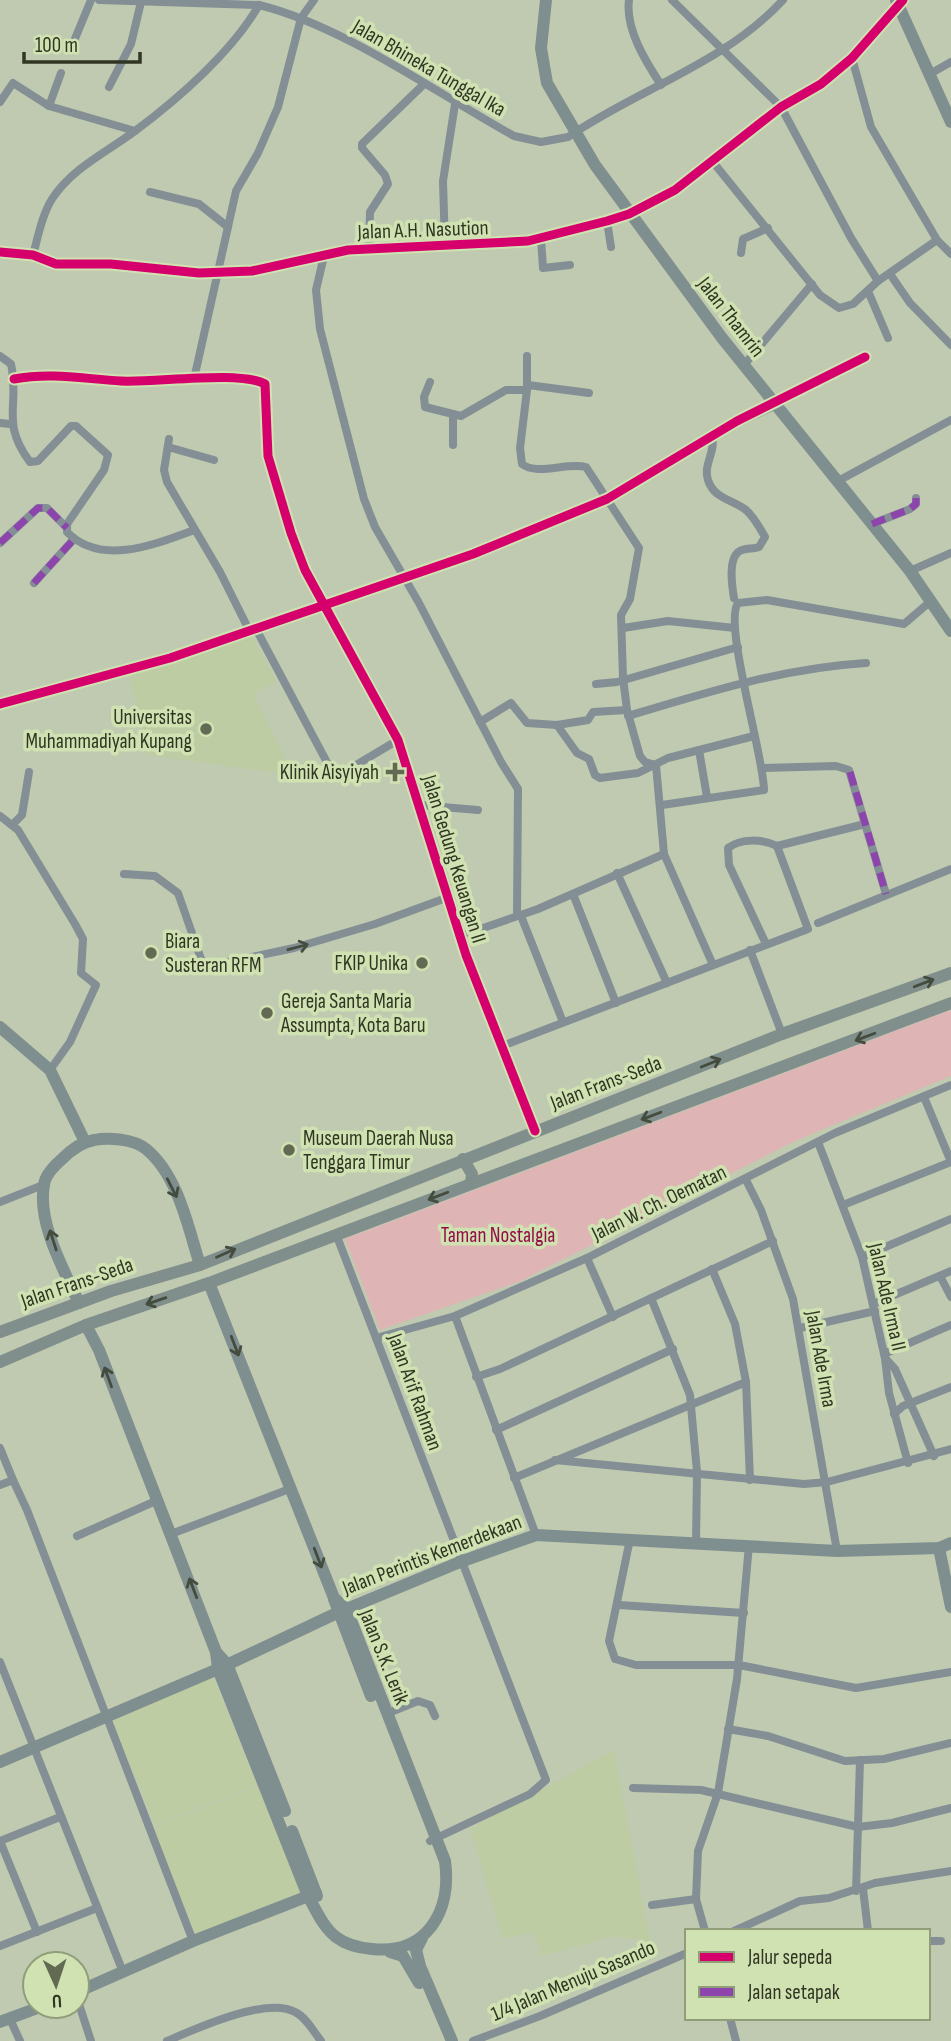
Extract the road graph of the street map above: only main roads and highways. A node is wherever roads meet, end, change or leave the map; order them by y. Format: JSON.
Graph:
{"nodes":[{"id":1,"x":546,"y":0,"type":"edge"},
{"id":2,"x":899,"y":2,"type":"edge"},
{"id":3,"x":951,"y":122,"type":"edge"},
{"id":4,"x":774,"y":404,"type":"junction"},
{"id":5,"x":951,"y":631,"type":"edge"},
{"id":6,"x":0,"y":704,"type":"edge"},
{"id":7,"x":951,"y":973,"type":"edge"},
{"id":8,"x":951,"y":1003,"type":"edge"},
{"id":9,"x":0,"y":1027,"type":"edge"},
{"id":10,"x":85,"y":1142,"type":"junction"},
{"id":11,"x":485,"y":1151,"type":"junction"},
{"id":12,"x":463,"y":1159,"type":"junction"},
{"id":13,"x":495,"y":1175,"type":"junction"},
{"id":14,"x":471,"y":1183,"type":"junction"},
{"id":15,"x":200,"y":1265,"type":"junction"},
{"id":16,"x":209,"y":1283,"type":"junction"},
{"id":17,"x":79,"y":1303,"type":"junction"},
{"id":18,"x":86,"y":1325,"type":"junction"},
{"id":19,"x":0,"y":1332,"type":"edge"},
{"id":20,"x":0,"y":1362,"type":"edge"},
{"id":21,"x":945,"y":1546,"type":"edge"},
{"id":22,"x":951,"y":1607,"type":"edge"},
{"id":23,"x":342,"y":1612,"type":"junction"},
{"id":24,"x":223,"y":1666,"type":"junction"},
{"id":25,"x":0,"y":1762,"type":"edge"},
{"id":26,"x":433,"y":1840,"type":"junction"},
{"id":27,"x":312,"y":1895,"type":"junction"},
{"id":28,"x":427,"y":1930,"type":"junction"},
{"id":29,"x":380,"y":1950,"type":"junction"},
{"id":30,"x":91,"y":1986,"type":"edge"},
{"id":31,"x":446,"y":2041,"type":"edge"},
{"id":32,"x":452,"y":2041,"type":"edge"}],
"edges":[{"from":1,"to":4,"type":"main road","name":"Jalan Thamrin"},
{"from":2,"to":3,"type":"main road"},
{"from":4,"to":5,"type":"main road","name":"Jalan Thamrin"},
{"from":4,"to":6,"type":"main road"},
{"from":11,"to":7,"type":"main road","name":"Jalan Frans-Seda","one_way":true},
{"from":8,"to":13,"type":"main road","name":"Jalan Frans-Seda","one_way":true},
{"from":9,"to":10,"type":"main road"},
{"from":10,"to":15,"type":"main road","one_way":true},
{"from":17,"to":10,"type":"main road","one_way":true},
{"from":11,"to":12,"type":"main road","name":"Jalan Frans-Seda"},
{"from":11,"to":13,"type":"main road"},
{"from":12,"to":14,"type":"main road"},
{"from":15,"to":12,"type":"main road","name":"Jalan Frans-Seda","one_way":true},
{"from":13,"to":14,"type":"main road","name":"Jalan Frans-Seda"},
{"from":14,"to":16,"type":"main road","name":"Jalan Frans-Seda","one_way":true},
{"from":15,"to":17,"type":"main road","name":"Jalan Frans-Seda"},
{"from":16,"to":18,"type":"main road","name":"Jalan Frans-Seda","one_way":true},
{"from":16,"to":23,"type":"main road","name":"Jalan S.K. Lerik","one_way":true},
{"from":17,"to":19,"type":"main road","name":"Jalan Frans-Seda"},
{"from":18,"to":20,"type":"main road","name":"Jalan Frans-Seda"},
{"from":24,"to":18,"type":"main road","name":"Jalan S.K. Lerik","one_way":true},
{"from":21,"to":22,"type":"main road"},
{"from":21,"to":23,"type":"main road","name":"Jalan Perintis Kemerdekaan"},
{"from":23,"to":24,"type":"main road","name":"Jalan Perintis Kemerdekaan"},
{"from":23,"to":26,"type":"main road"},
{"from":23,"to":26,"type":"main road","name":"Jalan S.K. Lerik"},
{"from":24,"to":25,"type":"main road","name":"Jalan Perintis Kemerdekaan"},
{"from":24,"to":27,"type":"main road","name":"Jalan S.K. Lerik"},
{"from":26,"to":27,"type":"main road"},
{"from":26,"to":28,"type":"main road","name":"Jalan S.K. Lerik"},
{"from":27,"to":29,"type":"main road","name":"Jalan S.K. Lerik"},
{"from":27,"to":30,"type":"main road"},
{"from":28,"to":29,"type":"main road","name":"Jalan S.K. Lerik"},
{"from":28,"to":32,"type":"main road","name":"Jalan S.K. Lerik"},
{"from":29,"to":31,"type":"main road"}]}
